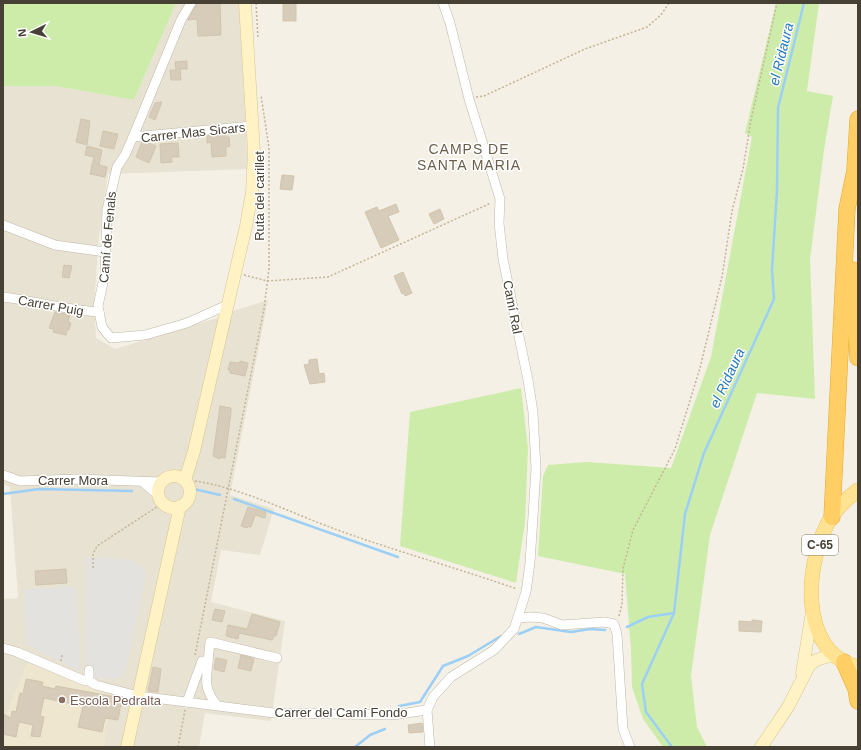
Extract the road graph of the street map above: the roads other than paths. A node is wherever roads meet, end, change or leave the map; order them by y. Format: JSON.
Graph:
{"nodes":[{"id":1,"x":191,"y":3,"type":"edge"},
{"id":2,"x":245,"y":3,"type":"edge"},
{"id":3,"x":443,"y":3,"type":"edge"},
{"id":4,"x":858,"y":119,"type":"edge"},
{"id":5,"x":252,"y":126,"type":"junction"},
{"id":6,"x":133,"y":137,"type":"junction"},
{"id":7,"x":854,"y":175,"type":"junction"},
{"id":8,"x":3,"y":224,"type":"edge"},
{"id":9,"x":105,"y":252,"type":"junction"},
{"id":10,"x":3,"y":297,"type":"edge"},
{"id":11,"x":227,"y":305,"type":"junction"},
{"id":12,"x":99,"y":312,"type":"junction"},
{"id":13,"x":858,"y":358,"type":"edge"},
{"id":14,"x":3,"y":476,"type":"edge"},
{"id":15,"x":182,"y":480,"type":"junction"},
{"id":16,"x":161,"y":482,"type":"junction"},
{"id":17,"x":144,"y":483,"type":"junction"},
{"id":18,"x":858,"y":490,"type":"edge"},
{"id":19,"x":168,"y":503,"type":"junction"},
{"id":20,"x":832,"y":516,"type":"junction"},
{"id":21,"x":813,"y":611,"type":"junction"},
{"id":22,"x":519,"y":618,"type":"junction"},
{"id":23,"x":3,"y":648,"type":"edge"},
{"id":24,"x":276,"y":658,"type":"dead end"},
{"id":25,"x":845,"y":661,"type":"edge"},
{"id":26,"x":208,"y":662,"type":"junction"},
{"id":27,"x":89,"y":670,"type":"dead end"},
{"id":28,"x":85,"y":681,"type":"dead end"},
{"id":29,"x":798,"y":685,"type":"junction"},
{"id":30,"x":138,"y":696,"type":"junction"},
{"id":31,"x":187,"y":702,"type":"junction"},
{"id":32,"x":858,"y":702,"type":"edge"},
{"id":33,"x":217,"y":705,"type":"junction"},
{"id":34,"x":427,"y":710,"type":"junction"},
{"id":35,"x":127,"y":747,"type":"edge"},
{"id":36,"x":430,"y":747,"type":"edge"},
{"id":37,"x":630,"y":747,"type":"edge"},
{"id":38,"x":761,"y":747,"type":"edge"}],
"edges":[{"from":1,"to":6,"type":"street","name":"Camí de Fenals"},
{"from":2,"to":5,"type":"street"},
{"from":3,"to":22,"type":"street","name":"Camí Ral"},
{"from":4,"to":7,"type":"highway"},
{"from":5,"to":6,"type":"street","name":"Carrer Mas Sicars"},
{"from":5,"to":11,"type":"street"},
{"from":6,"to":9,"type":"street","name":"Camí de Fenals"},
{"from":7,"to":13,"type":"highway"},
{"from":7,"to":20,"type":"highway"},
{"from":8,"to":9,"type":"street"},
{"from":9,"to":12,"type":"street","name":"Camí de Fenals"},
{"from":10,"to":12,"type":"street","name":"Carrer Puig"},
{"from":11,"to":12,"type":"street","name":"Camí de Fenals"},
{"from":11,"to":15,"type":"street"},
{"from":14,"to":17,"type":"street","name":"Carrer Mora"},
{"from":15,"to":16,"type":"street"},
{"from":15,"to":19,"type":"street"},
{"from":16,"to":17,"type":"street","name":"Carrer Mora"},
{"from":16,"to":19,"type":"street"},
{"from":17,"to":19,"type":"street"},
{"from":18,"to":20,"type":"main road","number":"C-65"},
{"from":19,"to":30,"type":"street"},
{"from":20,"to":21,"type":"main road","number":"C-65"},
{"from":21,"to":25,"type":"main road","number":"C-65"},
{"from":21,"to":29,"type":"street"},
{"from":22,"to":34,"type":"street"},
{"from":22,"to":37,"type":"street"},
{"from":23,"to":28,"type":"street"},
{"from":24,"to":26,"type":"street"},
{"from":25,"to":29,"type":"street"},
{"from":25,"to":32,"type":"highway","number":"C-65"},
{"from":26,"to":31,"type":"street"},
{"from":26,"to":33,"type":"street"},
{"from":27,"to":30,"type":"street","name":"Carrer del Camí Fondo"},
{"from":29,"to":38,"type":"street"},
{"from":30,"to":31,"type":"street","name":"Carrer del Camí Fondo"},
{"from":30,"to":35,"type":"street"},
{"from":31,"to":33,"type":"street","name":"Carrer del Camí Fondo"},
{"from":33,"to":34,"type":"street","name":"Carrer del Camí Fondo"},
{"from":34,"to":36,"type":"street"}]}
